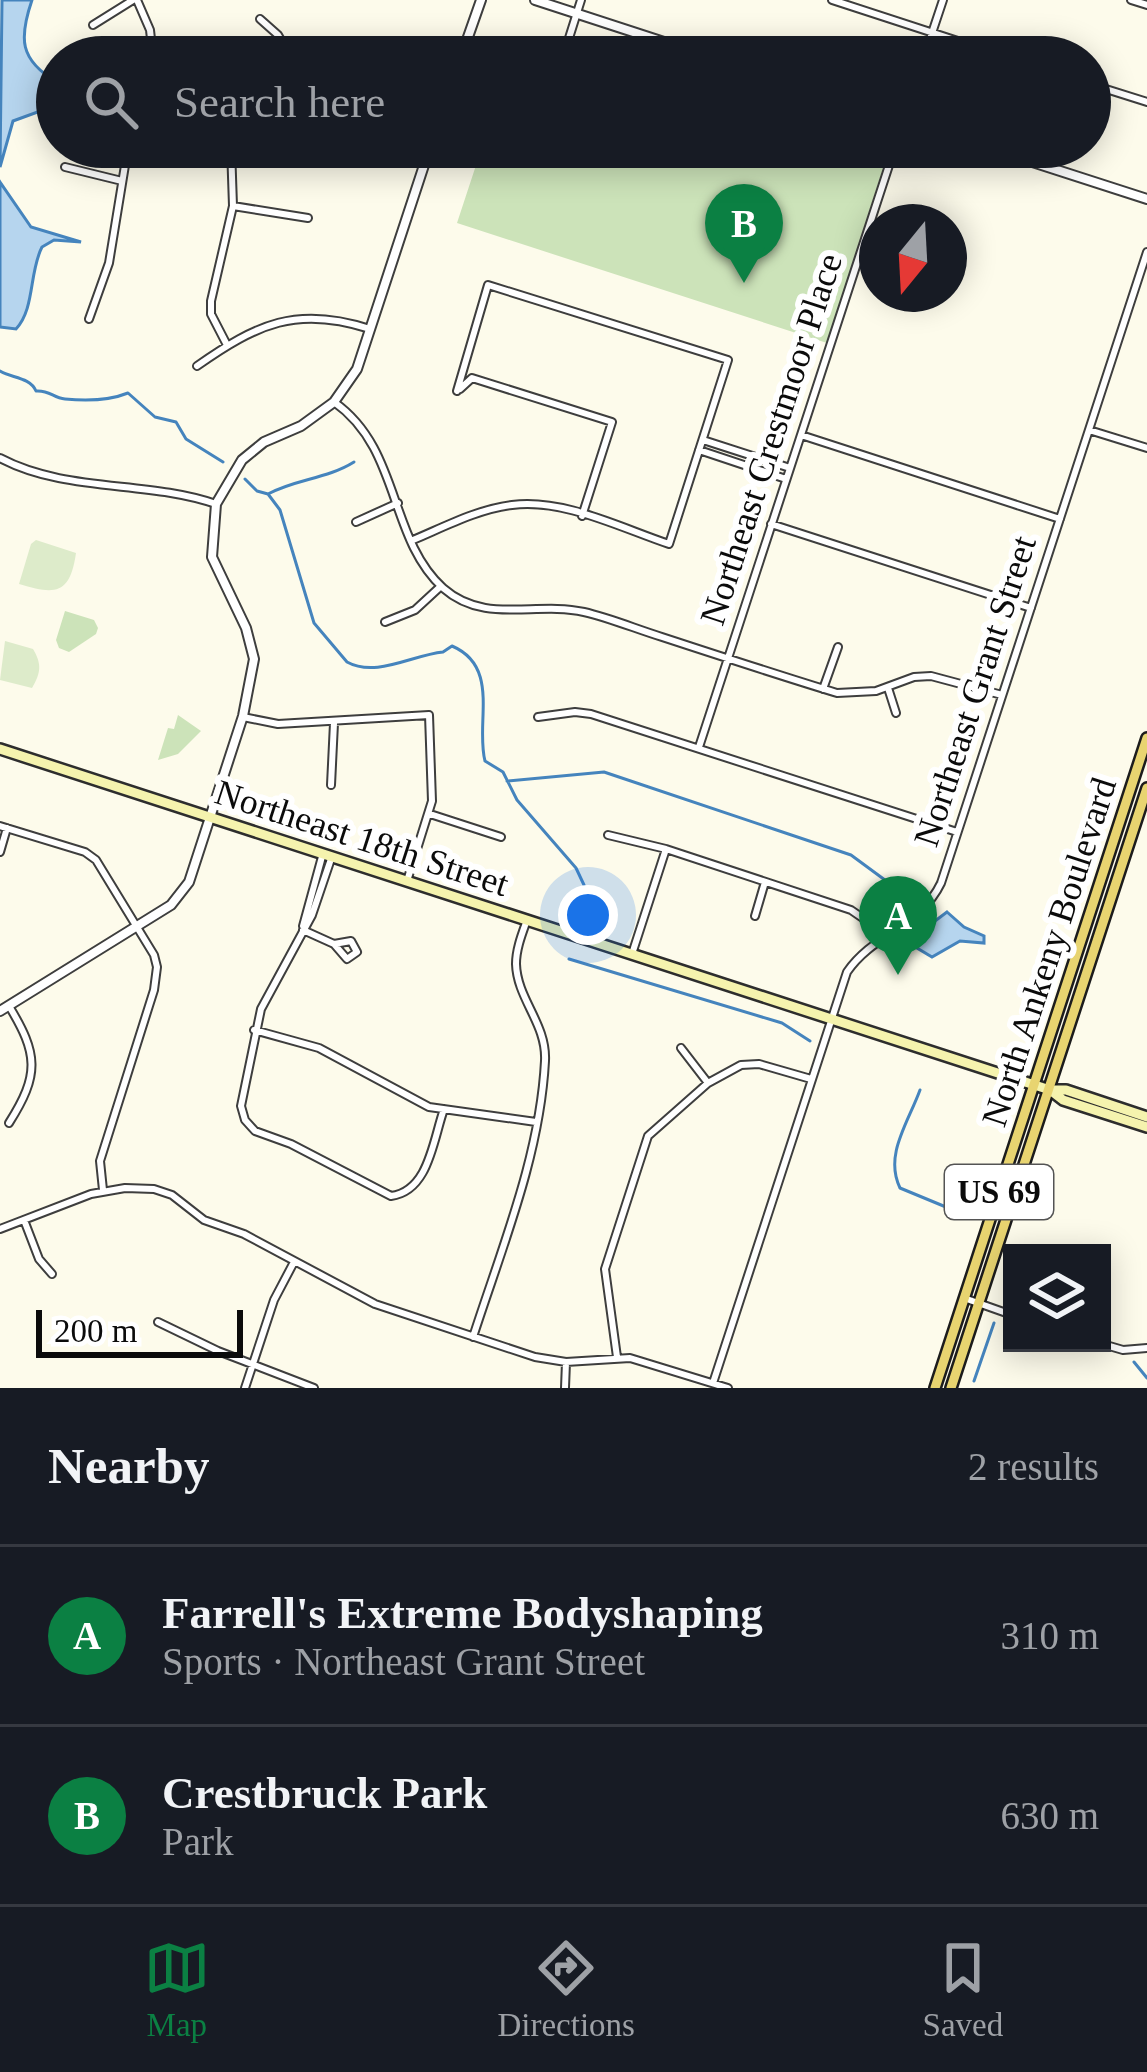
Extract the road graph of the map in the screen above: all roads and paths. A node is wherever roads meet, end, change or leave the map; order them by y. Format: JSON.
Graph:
{"nodes":[{"id":1,"x":135,"y":0,"type":"edge"},
{"id":2,"x":481,"y":0,"type":"edge"},
{"id":3,"x":535,"y":0,"type":"edge"},
{"id":4,"x":581,"y":0,"type":"edge"},
{"id":5,"x":832,"y":0,"type":"edge"},
{"id":6,"x":943,"y":0,"type":"edge"},
{"id":7,"x":1131,"y":0,"type":"edge"},
{"id":8,"x":1147,"y":5,"type":"edge"},
{"id":9,"x":577,"y":14,"type":"junction"},
{"id":10,"x":260,"y":19,"type":"dead end"},
{"id":11,"x":93,"y":26,"type":"dead end"},
{"id":12,"x":932,"y":33,"type":"junction"},
{"id":13,"x":151,"y":36,"type":"edge"},
{"id":14,"x":279,"y":36,"type":"edge"},
{"id":15,"x":468,"y":36,"type":"edge"},
{"id":16,"x":569,"y":36,"type":"edge"},
{"id":17,"x":645,"y":36,"type":"edge"},
{"id":18,"x":931,"y":36,"type":"edge"},
{"id":19,"x":941,"y":36,"type":"edge"},
{"id":20,"x":1111,"y":91,"type":"edge"},
{"id":21,"x":1147,"y":102,"type":"edge"},
{"id":22,"x":68,"y":168,"type":"edge"},
{"id":23,"x":124,"y":168,"type":"edge"},
{"id":24,"x":232,"y":168,"type":"edge"},
{"id":25,"x":423,"y":168,"type":"edge"},
{"id":26,"x":888,"y":168,"type":"edge"},
{"id":27,"x":1051,"y":168,"type":"edge"},
{"id":28,"x":122,"y":181,"type":"junction"},
{"id":29,"x":1147,"y":199,"type":"edge"},
{"id":30,"x":233,"y":206,"type":"junction"},
{"id":31,"x":308,"y":218,"type":"dead end"},
{"id":32,"x":1147,"y":252,"type":"edge"},
{"id":33,"x":88,"y":319,"type":"dead end"},
{"id":34,"x":370,"y":329,"type":"junction"},
{"id":35,"x":227,"y":345,"type":"junction"},
{"id":36,"x":196,"y":366,"type":"dead end"},
{"id":37,"x":461,"y":371,"type":"junction"},
{"id":38,"x":472,"y":378,"type":"junction"},
{"id":39,"x":334,"y":402,"type":"junction"},
{"id":40,"x":1090,"y":430,"type":"junction"},
{"id":41,"x":801,"y":435,"type":"junction"},
{"id":42,"x":703,"y":440,"type":"junction"},
{"id":43,"x":1147,"y":448,"type":"edge"},
{"id":44,"x":699,"y":450,"type":"junction"},
{"id":45,"x":0,"y":458,"type":"edge"},
{"id":46,"x":790,"y":468,"type":"junction"},
{"id":47,"x":786,"y":478,"type":"junction"},
{"id":48,"x":398,"y":503,"type":"junction"},
{"id":49,"x":216,"y":504,"type":"junction"},
{"id":50,"x":582,"y":516,"type":"junction"},
{"id":51,"x":1060,"y":519,"type":"junction"},
{"id":52,"x":356,"y":521,"type":"dead end"},
{"id":53,"x":772,"y":524,"type":"junction"},
{"id":54,"x":413,"y":540,"type":"junction"},
{"id":55,"x":441,"y":586,"type":"junction"},
{"id":56,"x":1030,"y":608,"type":"junction"},
{"id":57,"x":385,"y":622,"type":"dead end"},
{"id":58,"x":838,"y":647,"type":"dead end"},
{"id":59,"x":728,"y":658,"type":"junction"},
{"id":60,"x":823,"y":688,"type":"junction"},
{"id":61,"x":888,"y":688,"type":"junction"},
{"id":62,"x":1002,"y":695,"type":"junction"},
{"id":63,"x":896,"y":713,"type":"dead end"},
{"id":64,"x":243,"y":716,"type":"junction"},
{"id":65,"x":538,"y":717,"type":"dead end"},
{"id":66,"x":334,"y":723,"type":"junction"},
{"id":67,"x":1147,"y":738,"type":"edge"},
{"id":68,"x":699,"y":747,"type":"junction"},
{"id":69,"x":0,"y":748,"type":"edge"},
{"id":70,"x":331,"y":785,"type":"dead end"},
{"id":71,"x":1147,"y":788,"type":"edge"},
{"id":72,"x":429,"y":814,"type":"junction"},
{"id":73,"x":210,"y":817,"type":"junction"},
{"id":74,"x":4,"y":827,"type":"edge"},
{"id":75,"x":957,"y":832,"type":"junction"},
{"id":76,"x":608,"y":835,"type":"dead end"},
{"id":77,"x":501,"y":837,"type":"dead end"},
{"id":78,"x":666,"y":849,"type":"junction"},
{"id":79,"x":0,"y":852,"type":"edge"},
{"id":80,"x":327,"y":855,"type":"junction"},
{"id":81,"x":407,"y":881,"type":"junction"},
{"id":82,"x":765,"y":882,"type":"junction"},
{"id":83,"x":755,"y":916,"type":"dead end"},
{"id":84,"x":527,"y":920,"type":"junction"},
{"id":85,"x":137,"y":923,"type":"junction"},
{"id":86,"x":303,"y":930,"type":"junction"},
{"id":87,"x":880,"y":938,"type":"junction"},
{"id":88,"x":334,"y":944,"type":"dead end"},
{"id":89,"x":632,"y":954,"type":"junction"},
{"id":90,"x":4,"y":1008,"type":"edge"},
{"id":91,"x":832,"y":1018,"type":"junction"},
{"id":92,"x":254,"y":1030,"type":"junction"},
{"id":93,"x":681,"y":1048,"type":"dead end"},
{"id":94,"x":812,"y":1079,"type":"junction"},
{"id":95,"x":709,"y":1083,"type":"junction"},
{"id":96,"x":1036,"y":1085,"type":"junction"},
{"id":97,"x":1050,"y":1090,"type":"junction"},
{"id":98,"x":443,"y":1109,"type":"junction"},
{"id":99,"x":1147,"y":1117,"type":"edge"},
{"id":100,"x":536,"y":1122,"type":"junction"},
{"id":101,"x":9,"y":1123,"type":"dead end"},
{"id":102,"x":1147,"y":1127,"type":"edge"},
{"id":103,"x":104,"y":1191,"type":"junction"},
{"id":104,"x":24,"y":1220,"type":"junction"},
{"id":105,"x":0,"y":1229,"type":"edge"},
{"id":106,"x":294,"y":1262,"type":"junction"},
{"id":107,"x":52,"y":1274,"type":"dead end"},
{"id":108,"x":964,"y":1298,"type":"junction"},
{"id":109,"x":979,"y":1304,"type":"junction"},
{"id":110,"x":1003,"y":1312,"type":"edge"},
{"id":111,"x":158,"y":1322,"type":"dead end"},
{"id":112,"x":472,"y":1336,"type":"junction"},
{"id":113,"x":1111,"y":1347,"type":"edge"},
{"id":114,"x":1147,"y":1348,"type":"edge"},
{"id":115,"x":617,"y":1357,"type":"junction"},
{"id":116,"x":566,"y":1362,"type":"junction"},
{"id":117,"x":253,"y":1363,"type":"junction"},
{"id":118,"x":713,"y":1383,"type":"junction"},
{"id":119,"x":244,"y":1388,"type":"edge"},
{"id":120,"x":314,"y":1388,"type":"edge"},
{"id":121,"x":566,"y":1388,"type":"edge"},
{"id":122,"x":728,"y":1388,"type":"edge"},
{"id":123,"x":935,"y":1388,"type":"edge"},
{"id":124,"x":951,"y":1388,"type":"edge"}],
"edges":[{"from":1,"to":11,"type":"street"},
{"from":1,"to":13,"type":"street"},
{"from":2,"to":15,"type":"street"},
{"from":3,"to":9,"type":"street"},
{"from":4,"to":9,"type":"street"},
{"from":5,"to":12,"type":"street"},
{"from":6,"to":12,"type":"street"},
{"from":7,"to":8,"type":"street"},
{"from":9,"to":16,"type":"street"},
{"from":9,"to":17,"type":"street"},
{"from":10,"to":14,"type":"street"},
{"from":12,"to":18,"type":"street"},
{"from":12,"to":19,"type":"street"},
{"from":20,"to":21,"type":"street"},
{"from":22,"to":28,"type":"street"},
{"from":23,"to":28,"type":"street"},
{"from":24,"to":30,"type":"street"},
{"from":25,"to":34,"type":"street"},
{"from":26,"to":41,"type":"street","name":"Northeast Crestmoor Place"},
{"from":27,"to":29,"type":"street"},
{"from":28,"to":33,"type":"street"},
{"from":30,"to":31,"type":"street"},
{"from":30,"to":35,"type":"street"},
{"from":32,"to":40,"type":"street","name":"Northeast Grant Street"},
{"from":34,"to":35,"type":"street"},
{"from":34,"to":39,"type":"street"},
{"from":35,"to":36,"type":"street"},
{"from":37,"to":38,"type":"street"},
{"from":37,"to":38,"type":"street"},
{"from":37,"to":42,"type":"street"},
{"from":38,"to":50,"type":"street"},
{"from":39,"to":48,"type":"street"},
{"from":39,"to":49,"type":"street"},
{"from":40,"to":43,"type":"street"},
{"from":40,"to":51,"type":"street","name":"Northeast Grant Street"},
{"from":41,"to":46,"type":"street","name":"Northeast Crestmoor Place"},
{"from":41,"to":51,"type":"street"},
{"from":42,"to":44,"type":"street"},
{"from":42,"to":46,"type":"street"},
{"from":44,"to":47,"type":"street"},
{"from":44,"to":50,"type":"street"},
{"from":45,"to":49,"type":"street"},
{"from":46,"to":47,"type":"street","name":"Northeast Crestmoor Place"},
{"from":47,"to":53,"type":"street","name":"Northeast Crestmoor Place"},
{"from":48,"to":52,"type":"street"},
{"from":48,"to":54,"type":"street"},
{"from":49,"to":64,"type":"street"},
{"from":50,"to":54,"type":"street"},
{"from":51,"to":56,"type":"street","name":"Northeast Grant Street"},
{"from":53,"to":56,"type":"street"},
{"from":53,"to":59,"type":"street","name":"Northeast Crestmoor Place"},
{"from":54,"to":55,"type":"street"},
{"from":55,"to":57,"type":"street"},
{"from":55,"to":59,"type":"street"},
{"from":56,"to":62,"type":"street","name":"Northeast Grant Street"},
{"from":58,"to":60,"type":"street"},
{"from":59,"to":60,"type":"street"},
{"from":59,"to":68,"type":"street","name":"Northeast Crestmoor Place"},
{"from":60,"to":61,"type":"street"},
{"from":61,"to":62,"type":"street"},
{"from":61,"to":63,"type":"street"},
{"from":62,"to":75,"type":"street","name":"Northeast Grant Street"},
{"from":64,"to":66,"type":"street"},
{"from":64,"to":73,"type":"street"},
{"from":65,"to":68,"type":"street"},
{"from":66,"to":70,"type":"street"},
{"from":66,"to":72,"type":"street"},
{"from":67,"to":96,"type":"main road","name":"North Ankeny Boulevard","number":"US 69"},
{"from":68,"to":75,"type":"street"},
{"from":69,"to":73,"type":"main road","name":"Northeast 18th Street"},
{"from":71,"to":97,"type":"main road","name":"North Ankeny Boulevard","number":"US 69"},
{"from":72,"to":77,"type":"street"},
{"from":72,"to":81,"type":"street"},
{"from":73,"to":80,"type":"main road","name":"Northeast 18th Street"},
{"from":73,"to":85,"type":"street"},
{"from":74,"to":79,"type":"street"},
{"from":74,"to":85,"type":"street"},
{"from":75,"to":87,"type":"street","name":"Northeast Grant Street"},
{"from":76,"to":78,"type":"street"},
{"from":78,"to":82,"type":"street"},
{"from":78,"to":89,"type":"street"},
{"from":80,"to":81,"type":"main road","name":"Northeast 18th Street"},
{"from":80,"to":86,"type":"street"},
{"from":81,"to":84,"type":"main road","name":"Northeast 18th Street"},
{"from":82,"to":83,"type":"street"},
{"from":82,"to":87,"type":"street"},
{"from":84,"to":89,"type":"main road","name":"Northeast 18th Street"},
{"from":84,"to":100,"type":"street"},
{"from":85,"to":90,"type":"street"},
{"from":85,"to":103,"type":"street"},
{"from":86,"to":88,"type":"street"},
{"from":86,"to":92,"type":"street"},
{"from":87,"to":91,"type":"street","name":"Northeast Grant Street"},
{"from":89,"to":91,"type":"main road","name":"Northeast 18th Street"},
{"from":90,"to":101,"type":"street"},
{"from":91,"to":94,"type":"street","name":"Northeast Grant Street"},
{"from":91,"to":96,"type":"main road","name":"Northeast 18th Street"},
{"from":92,"to":98,"type":"street"},
{"from":92,"to":98,"type":"street"},
{"from":93,"to":95,"type":"street"},
{"from":94,"to":95,"type":"street"},
{"from":94,"to":118,"type":"street","name":"Northeast Grant Street"},
{"from":95,"to":115,"type":"street"},
{"from":96,"to":97,"type":"main road","name":"Northeast 18th Street"},
{"from":96,"to":108,"type":"main road","name":"North Ankeny Boulevard","number":"US 69"},
{"from":97,"to":99,"type":"main road"},
{"from":97,"to":102,"type":"main road"},
{"from":97,"to":109,"type":"main road","name":"North Ankeny Boulevard","number":"US 69"},
{"from":98,"to":100,"type":"street"},
{"from":100,"to":112,"type":"street"},
{"from":103,"to":104,"type":"street"},
{"from":103,"to":106,"type":"street"},
{"from":104,"to":105,"type":"street"},
{"from":104,"to":107,"type":"street"},
{"from":106,"to":112,"type":"street"},
{"from":106,"to":117,"type":"street"},
{"from":108,"to":109,"type":"street"},
{"from":108,"to":123,"type":"main road","name":"North Ankeny Boulevard","number":"US 69"},
{"from":109,"to":110,"type":"street"},
{"from":109,"to":124,"type":"main road","name":"North Ankeny Boulevard","number":"US 69"},
{"from":111,"to":117,"type":"street"},
{"from":112,"to":116,"type":"street"},
{"from":113,"to":114,"type":"street"},
{"from":115,"to":116,"type":"street"},
{"from":115,"to":118,"type":"street"},
{"from":116,"to":121,"type":"street"},
{"from":117,"to":119,"type":"street"},
{"from":117,"to":120,"type":"street"},
{"from":118,"to":122,"type":"street"}]}
